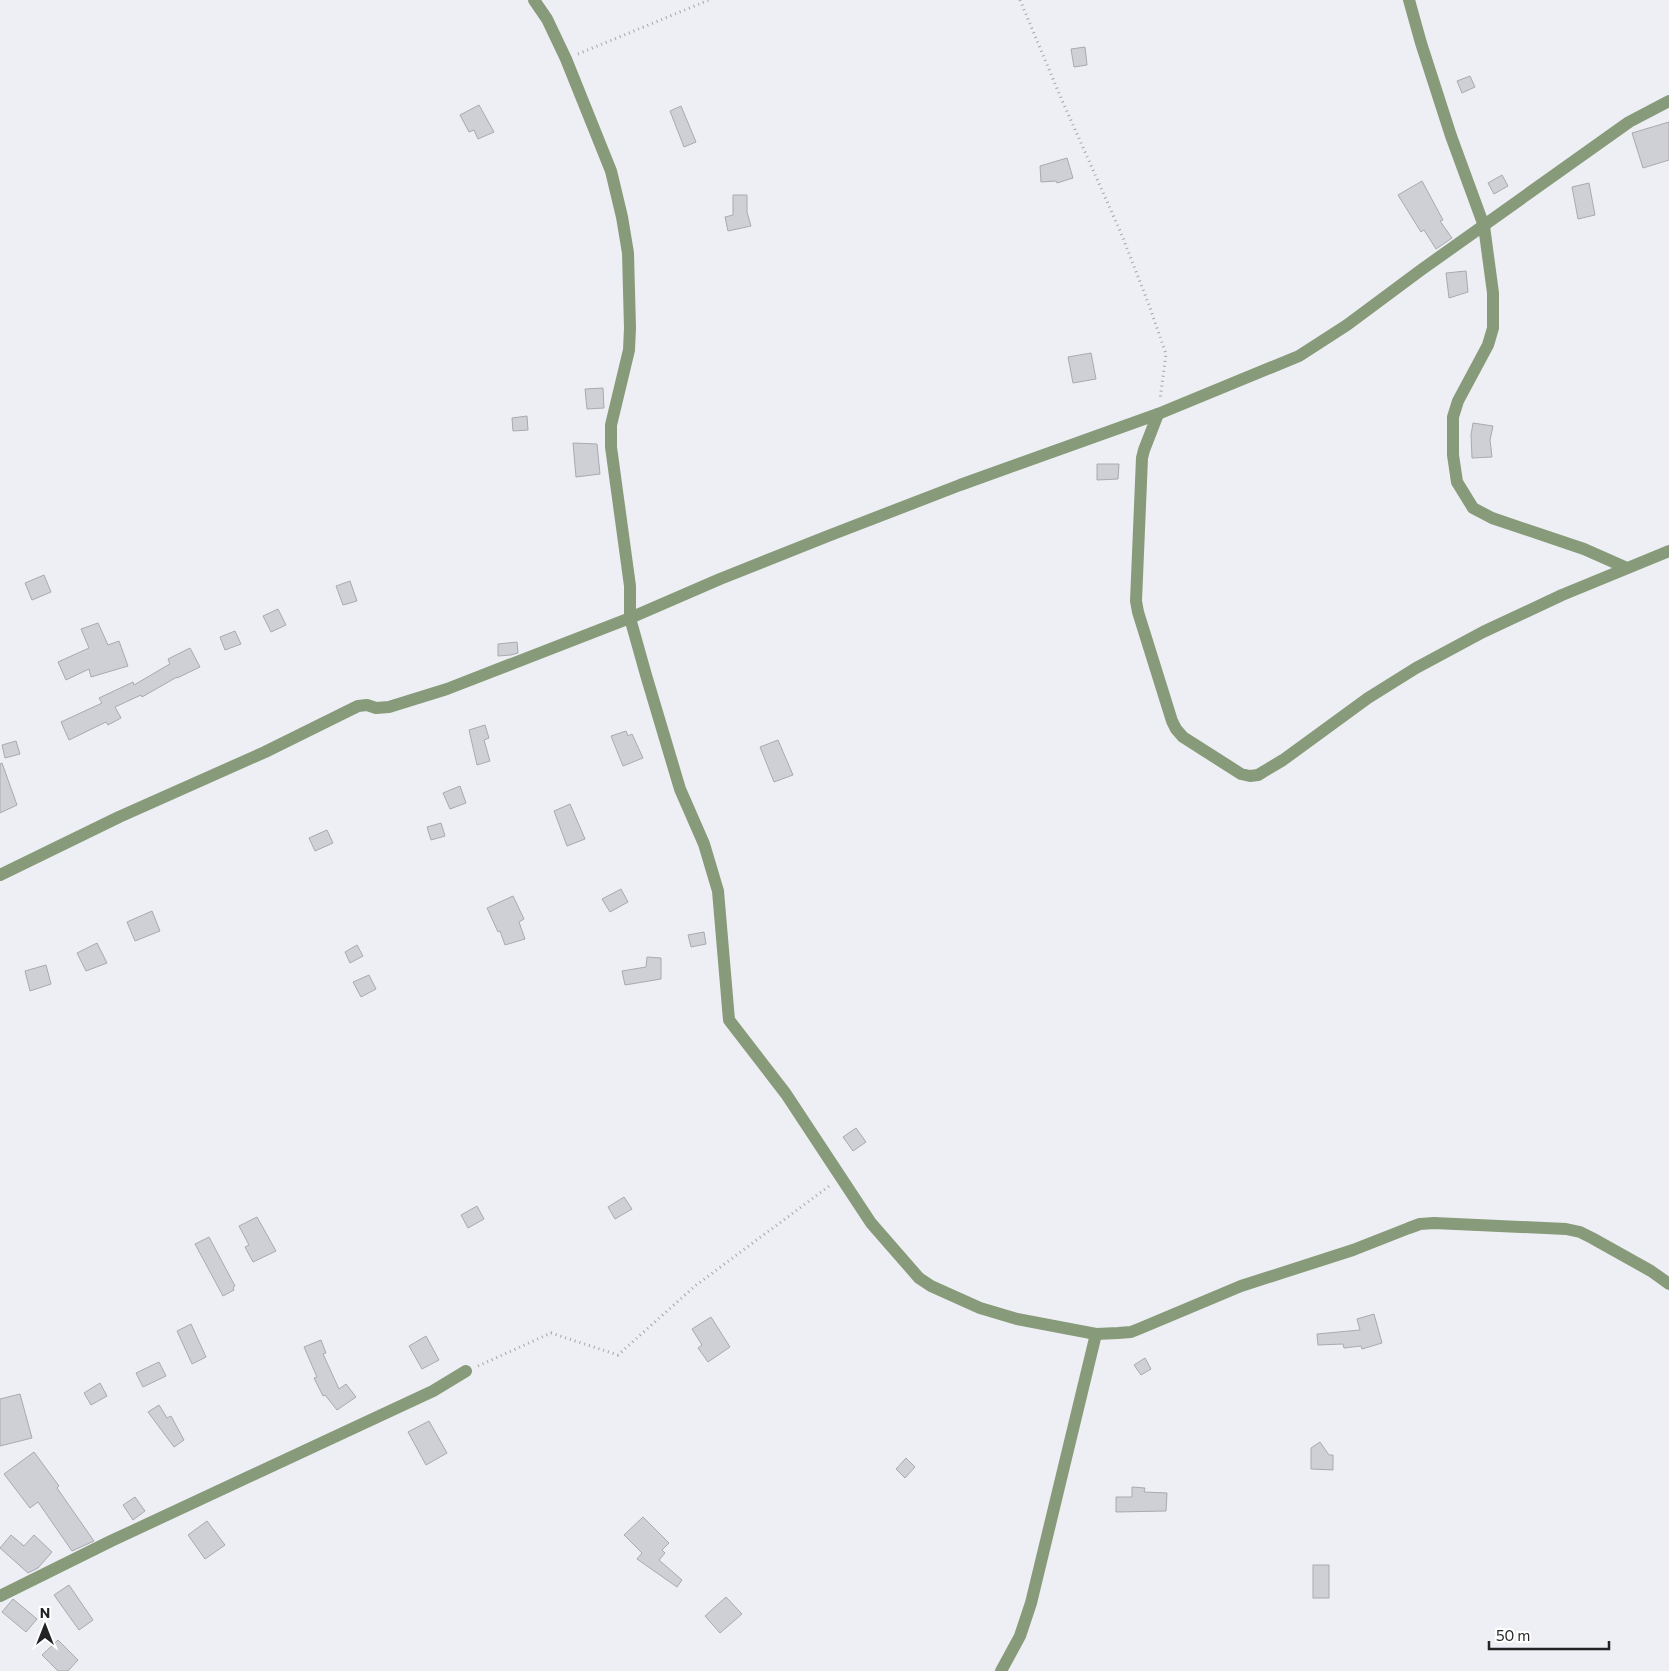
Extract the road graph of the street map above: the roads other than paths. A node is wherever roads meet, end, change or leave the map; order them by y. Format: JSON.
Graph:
{"nodes":[{"id":1,"x":534,"y":0,"type":"edge"},
{"id":2,"x":1409,"y":0,"type":"edge"},
{"id":3,"x":1669,"y":101,"type":"edge"},
{"id":4,"x":1484,"y":226,"type":"junction"},
{"id":5,"x":1158,"y":414,"type":"junction"},
{"id":6,"x":1669,"y":551,"type":"edge"},
{"id":7,"x":1627,"y":568,"type":"junction"},
{"id":8,"x":630,"y":618,"type":"junction"},
{"id":9,"x":0,"y":875,"type":"edge"},
{"id":10,"x":1669,"y":1284,"type":"edge"},
{"id":11,"x":1096,"y":1334,"type":"junction"},
{"id":12,"x":466,"y":1371,"type":"road end"},
{"id":13,"x":0,"y":1596,"type":"edge"},
{"id":14,"x":1001,"y":1671,"type":"edge"}],
"edges":[{"from":1,"to":8,"type":"street"},
{"from":2,"to":4,"type":"street"},
{"from":3,"to":4,"type":"street"},
{"from":4,"to":5,"type":"street"},
{"from":4,"to":7,"type":"street"},
{"from":5,"to":7,"type":"street"},
{"from":5,"to":8,"type":"street"},
{"from":6,"to":7,"type":"street"},
{"from":8,"to":9,"type":"street"},
{"from":8,"to":11,"type":"street"},
{"from":10,"to":11,"type":"street"},
{"from":11,"to":14,"type":"street"},
{"from":12,"to":13,"type":"street"}]}
